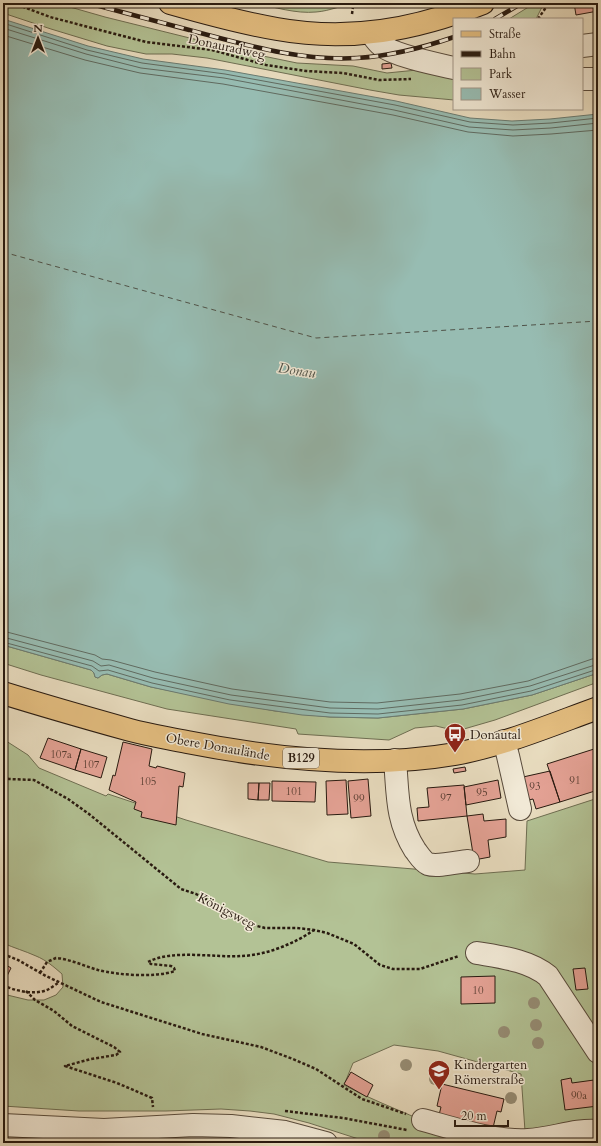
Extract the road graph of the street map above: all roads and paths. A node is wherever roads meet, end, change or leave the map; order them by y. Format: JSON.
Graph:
{"nodes":[{"id":1,"x":13,"y":3,"type":"edge"},
{"id":2,"x":170,"y":3,"type":"edge"},
{"id":3,"x":373,"y":3,"type":"edge"},
{"id":4,"x":483,"y":3,"type":"edge"},
{"id":5,"x":548,"y":3,"type":"edge"},
{"id":6,"x":352,"y":15,"type":"dead end"},
{"id":7,"x":539,"y":18,"type":"edge"},
{"id":8,"x":371,"y":33,"type":"junction"},
{"id":9,"x":598,"y":44,"type":"edge"},
{"id":10,"x":583,"y":46,"type":"edge"},
{"id":11,"x":453,"y":68,"type":"edge"},
{"id":12,"x":414,"y":79,"type":"dead end"},
{"id":13,"x":583,"y":79,"type":"edge"},
{"id":14,"x":598,"y":79,"type":"edge"},
{"id":15,"x":3,"y":693,"type":"edge"},
{"id":16,"x":598,"y":708,"type":"edge"},
{"id":17,"x":504,"y":742,"type":"junction"},
{"id":18,"x":395,"y":760,"type":"junction"},
{"id":19,"x":3,"y":777,"type":"edge"},
{"id":20,"x":520,"y":809,"type":"dead end"},
{"id":21,"x":468,"y":861,"type":"dead end"},
{"id":22,"x":314,"y":930,"type":"junction"},
{"id":23,"x":477,"y":953,"type":"joint"},
{"id":24,"x":3,"y":954,"type":"edge"},
{"id":25,"x":40,"y":973,"type":"junction"},
{"id":26,"x":58,"y":982,"type":"junction"},
{"id":27,"x":3,"y":985,"type":"edge"},
{"id":28,"x":26,"y":991,"type":"junction"},
{"id":29,"x":598,"y":1052,"type":"edge"},
{"id":30,"x":153,"y":1106,"type":"dead end"},
{"id":31,"x":282,"y":1111,"type":"dead end"},
{"id":32,"x":3,"y":1125,"type":"edge"},
{"id":33,"x":416,"y":1125,"type":"junction"},
{"id":34,"x":598,"y":1131,"type":"edge"},
{"id":35,"x":172,"y":1135,"type":"edge"},
{"id":36,"x":598,"y":1141,"type":"edge"},
{"id":37,"x":326,"y":1143,"type":"edge"},
{"id":38,"x":595,"y":1143,"type":"edge"}],
"edges":[{"from":1,"to":12,"type":"path","name":"Donauradweg"},
{"from":2,"to":8,"type":"main road"},
{"from":3,"to":6,"type":"path"},
{"from":4,"to":8,"type":"main road"},
{"from":5,"to":7,"type":"path"},
{"from":8,"to":11,"type":"street"},
{"from":9,"to":10,"type":"street"},
{"from":13,"to":14,"type":"street"},
{"from":15,"to":18,"type":"main road","name":"Obere Donaulände","number":"B129"},
{"from":16,"to":17,"type":"main road","name":"Obere Donaulände","number":"B129"},
{"from":17,"to":18,"type":"main road","name":"Obere Donaulände","number":"B129"},
{"from":17,"to":20,"type":"street"},
{"from":18,"to":21,"type":"street"},
{"from":19,"to":22,"type":"path","name":"Königsweg"},
{"from":22,"to":23,"type":"path","name":"Königsweg"},
{"from":22,"to":25,"type":"path"},
{"from":23,"to":29,"type":"street"},
{"from":24,"to":25,"type":"path"},
{"from":25,"to":26,"type":"path"},
{"from":26,"to":28,"type":"path"},
{"from":26,"to":33,"type":"path"},
{"from":27,"to":28,"type":"path"},
{"from":28,"to":30,"type":"path"},
{"from":31,"to":33,"type":"path"},
{"from":32,"to":35,"type":"street"},
{"from":33,"to":34,"type":"street"},
{"from":35,"to":37,"type":"street"},
{"from":36,"to":38,"type":"street"}]}
